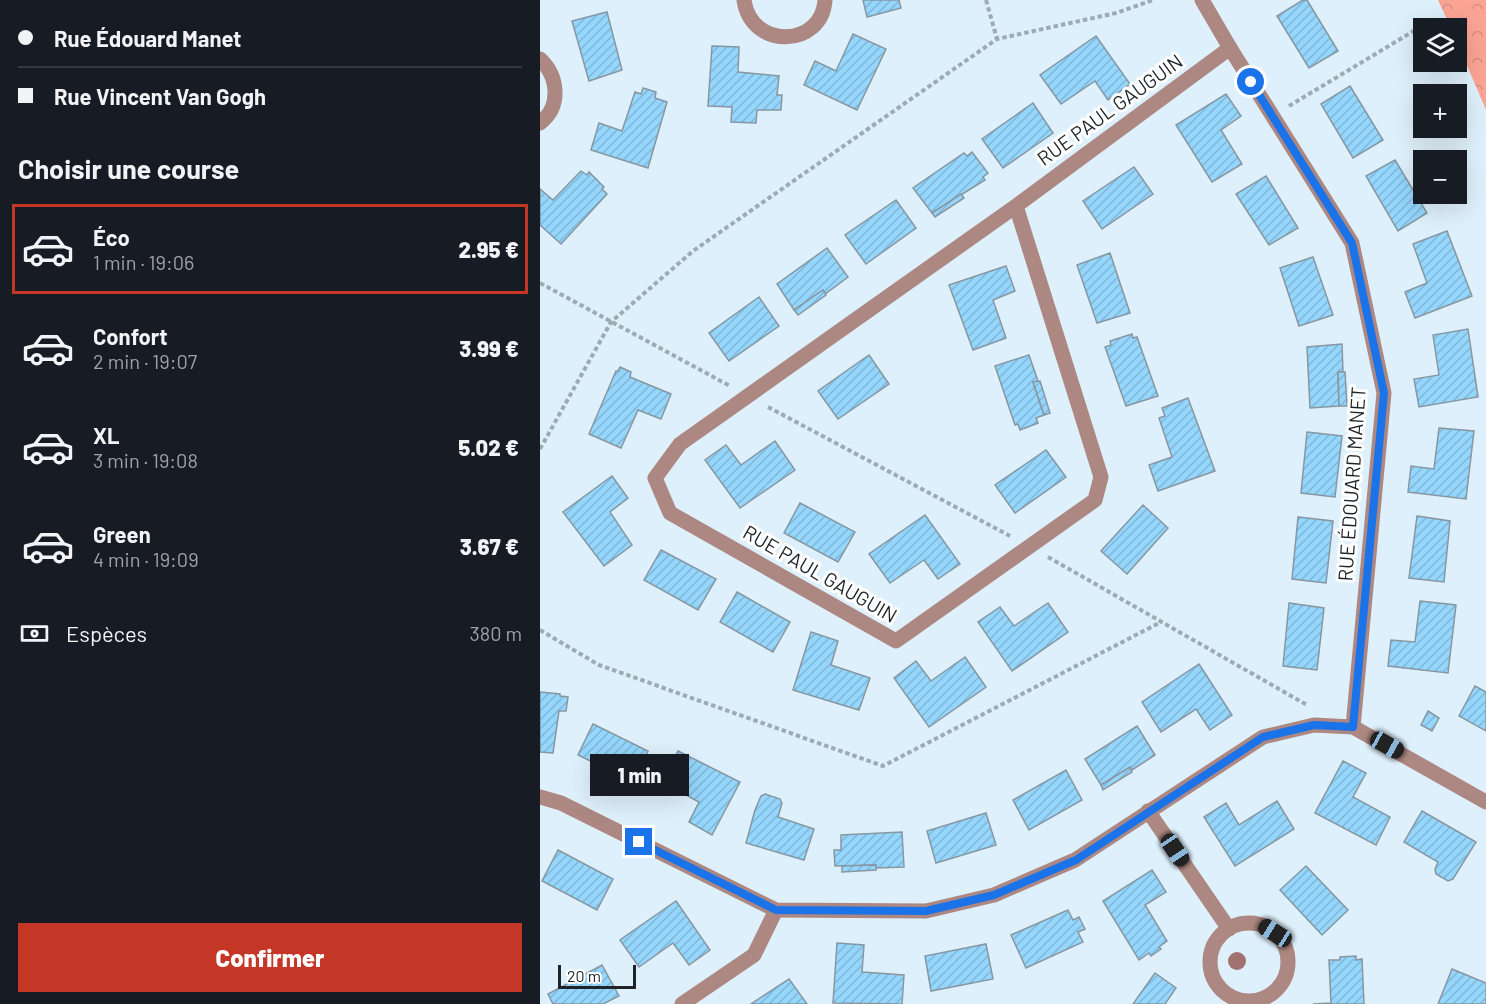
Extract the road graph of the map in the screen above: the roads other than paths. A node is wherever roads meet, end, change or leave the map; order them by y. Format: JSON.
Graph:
{"nodes":[{"id":1,"x":744,"y":0,"type":"edge"},
{"id":2,"x":825,"y":0,"type":"edge"},
{"id":3,"x":1202,"y":0,"type":"edge"},
{"id":4,"x":1230,"y":48,"type":"junction"},
{"id":5,"x":540,"y":59,"type":"edge"},
{"id":6,"x":540,"y":123,"type":"edge"},
{"id":7,"x":1016,"y":206,"type":"junction"},
{"id":8,"x":1353,"y":727,"type":"junction"},
{"id":9,"x":540,"y":797,"type":"edge"},
{"id":10,"x":1486,"y":802,"type":"edge"},
{"id":11,"x":1148,"y":811,"type":"junction"},
{"id":12,"x":776,"y":910,"type":"junction"},
{"id":13,"x":1229,"y":928,"type":"junction"},
{"id":14,"x":682,"y":1004,"type":"edge"}],
"edges":[{"from":1,"to":2,"type":"street"},
{"from":3,"to":4,"type":"street","name":"RUE ÉDOUARD MANET"},
{"from":4,"to":7,"type":"street","name":"RUE PAUL GAUGUIN"},
{"from":4,"to":8,"type":"street","name":"RUE ÉDOUARD MANET"},
{"from":5,"to":6,"type":"street"},
{"from":7,"to":7,"type":"street","name":"RUE PAUL GAUGUIN"},
{"from":8,"to":10,"type":"street"},
{"from":8,"to":11,"type":"street"},
{"from":9,"to":12,"type":"street"},
{"from":11,"to":12,"type":"street"},
{"from":11,"to":13,"type":"street"},
{"from":12,"to":14,"type":"street"},
{"from":13,"to":13,"type":"street"}]}
